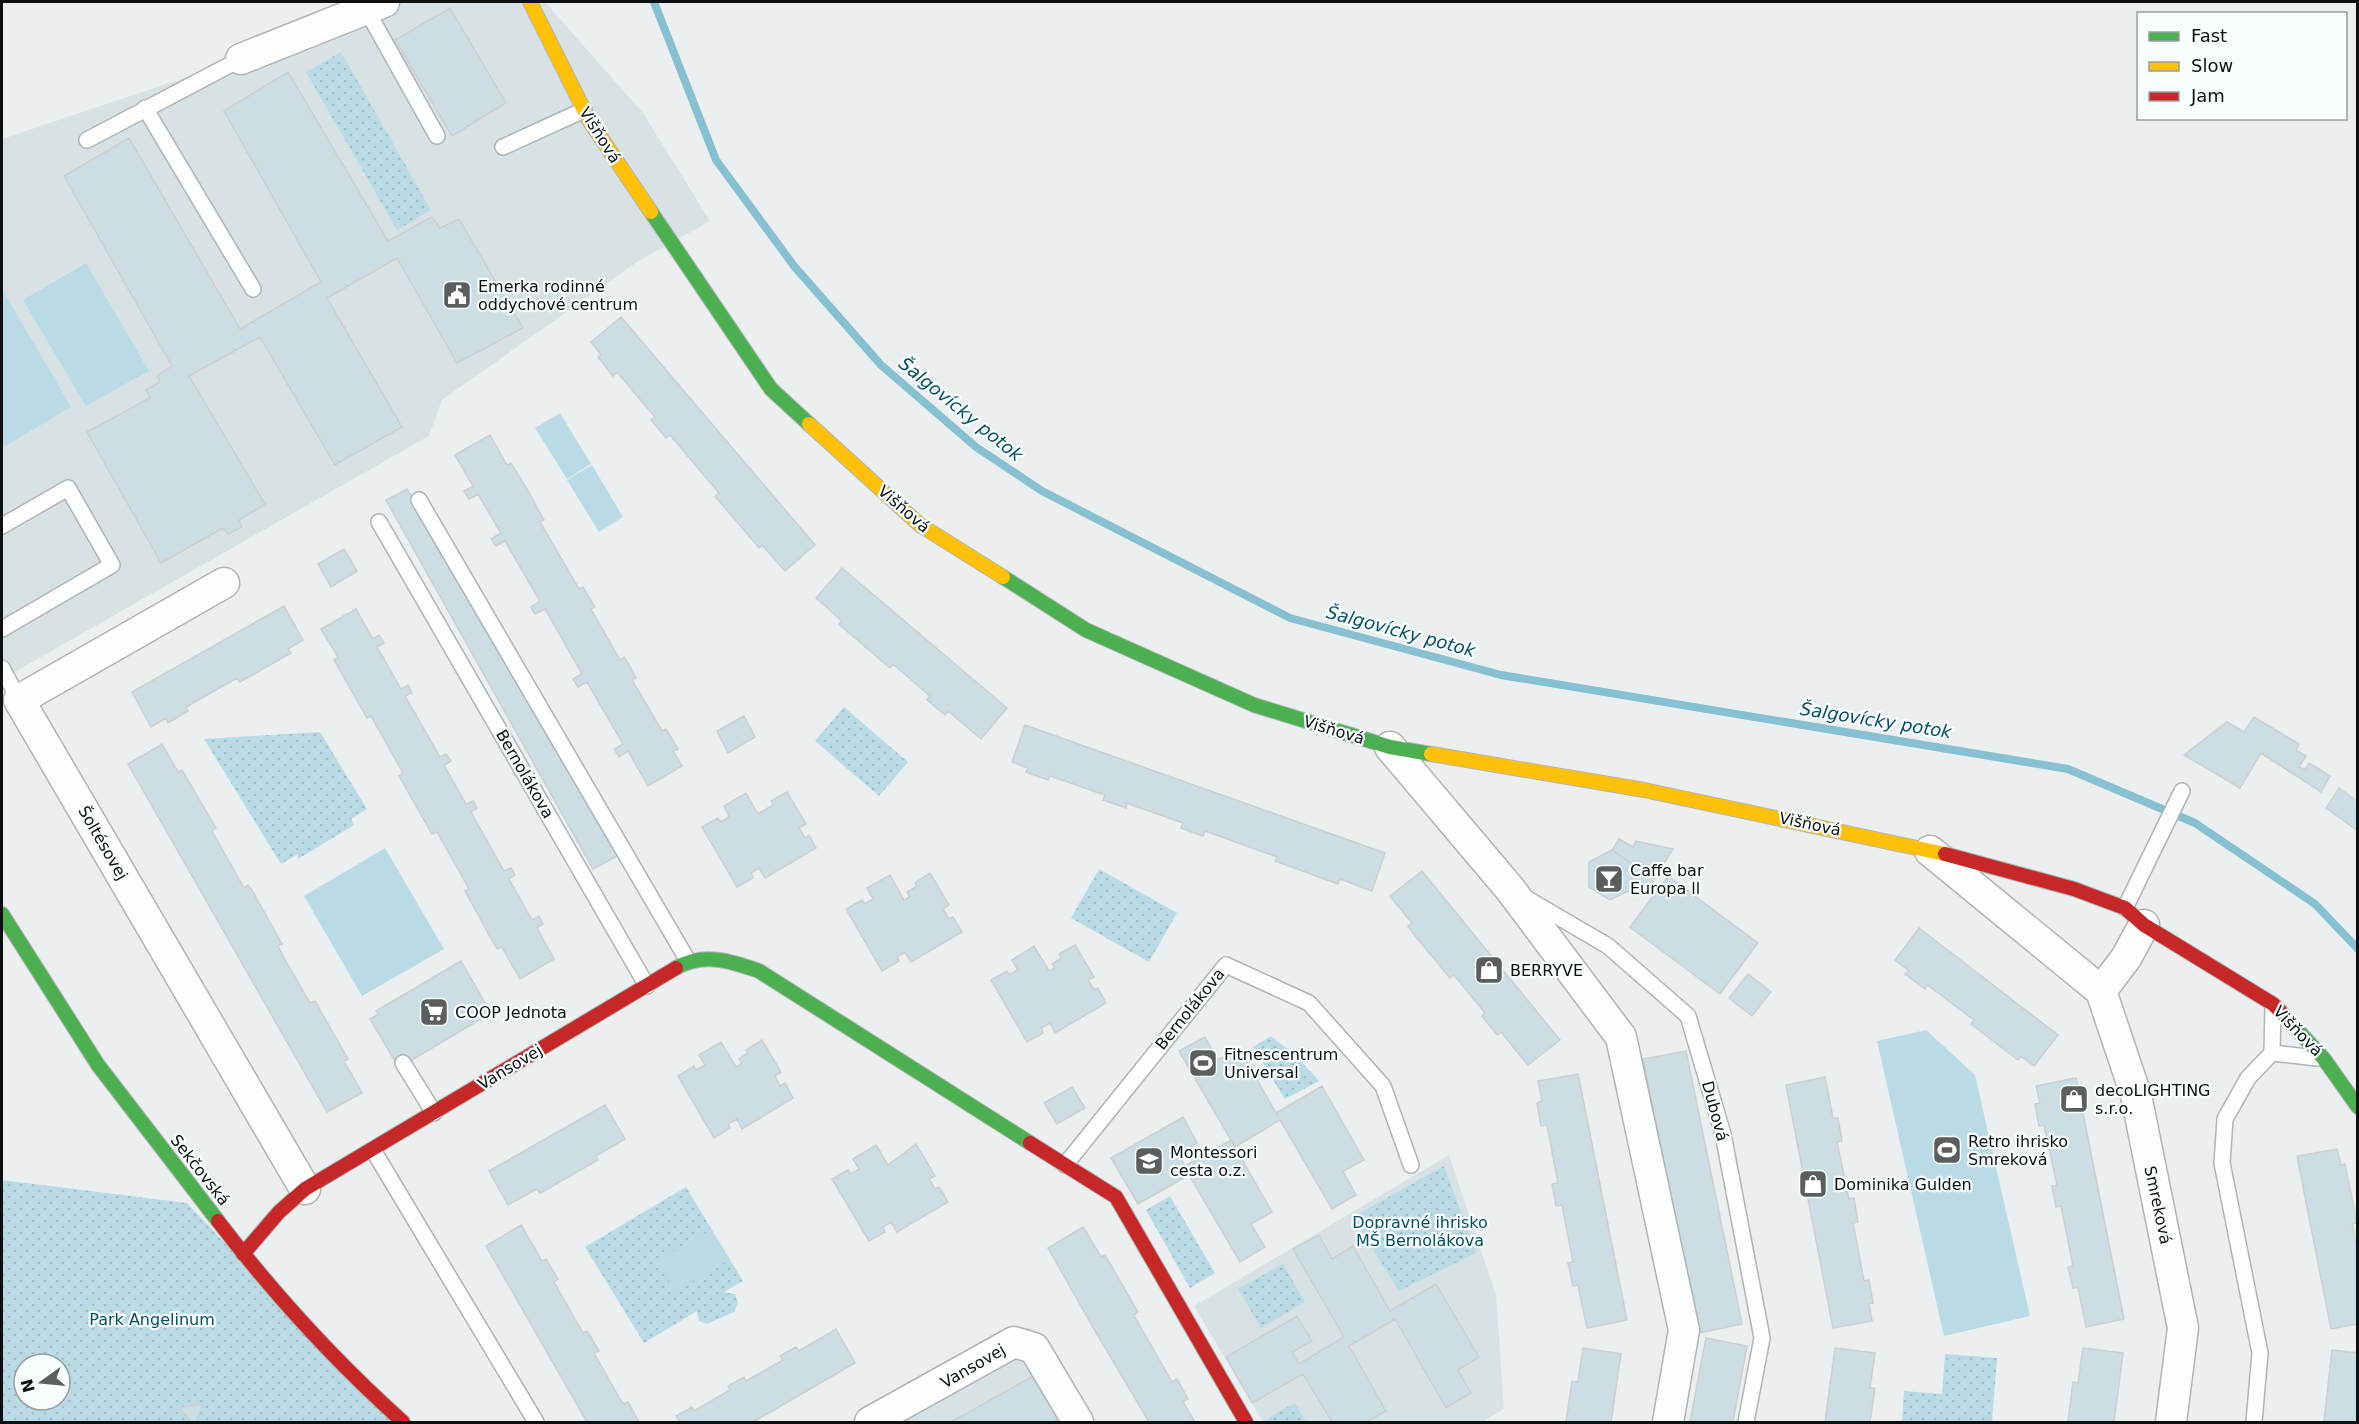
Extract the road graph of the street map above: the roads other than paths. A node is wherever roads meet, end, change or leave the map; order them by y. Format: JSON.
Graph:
{"nodes":[{"id":1,"x":530,"y":2,"type":"edge"},
{"id":2,"x":375,"y":5,"type":"edge"},
{"id":3,"x":241,"y":59,"type":"joint"},
{"id":4,"x":145,"y":108,"type":"junction"},
{"id":5,"x":584,"y":110,"type":"junction"},
{"id":6,"x":437,"y":136,"type":"dead end"},
{"id":7,"x":87,"y":140,"type":"dead end"},
{"id":8,"x":503,"y":147,"type":"dead end"},
{"id":9,"x":253,"y":289,"type":"dead end"},
{"id":10,"x":419,"y":500,"type":"dead end"},
{"id":11,"x":379,"y":522,"type":"dead end"},
{"id":12,"x":2,"y":526,"type":"edge"},
{"id":13,"x":224,"y":583,"type":"dead end"},
{"id":14,"x":2,"y":629,"type":"edge"},
{"id":15,"x":2,"y":668,"type":"edge"},
{"id":16,"x":20,"y":700,"type":"junction"},
{"id":17,"x":1390,"y":747,"type":"junction"},
{"id":18,"x":2182,"y":792,"type":"dead end"},
{"id":19,"x":1928,"y":849,"type":"junction"},
{"id":20,"x":1510,"y":889,"type":"junction"},
{"id":21,"x":2,"y":914,"type":"edge"},
{"id":22,"x":2135,"y":916,"type":"junction"},
{"id":23,"x":688,"y":961,"type":"junction"},
{"id":24,"x":646,"y":986,"type":"junction"},
{"id":25,"x":2101,"y":991,"type":"junction"},
{"id":26,"x":2273,"y":1004,"type":"junction"},
{"id":27,"x":2272,"y":1053,"type":"junction"},
{"id":28,"x":2324,"y":1059,"type":"junction"},
{"id":29,"x":403,"y":1063,"type":"dead end"},
{"id":30,"x":2358,"y":1107,"type":"edge"},
{"id":31,"x":434,"y":1113,"type":"junction"},
{"id":32,"x":373,"y":1150,"type":"junction"},
{"id":33,"x":1065,"y":1165,"type":"junction"},
{"id":34,"x":1411,"y":1165,"type":"dead end"},
{"id":35,"x":305,"y":1189,"type":"junction"},
{"id":36,"x":243,"y":1254,"type":"junction"},
{"id":37,"x":403,"y":1422,"type":"edge"},
{"id":38,"x":536,"y":1422,"type":"edge"},
{"id":39,"x":870,"y":1422,"type":"edge"},
{"id":40,"x":1078,"y":1422,"type":"edge"},
{"id":41,"x":1246,"y":1422,"type":"edge"},
{"id":42,"x":1668,"y":1422,"type":"edge"},
{"id":43,"x":1746,"y":1422,"type":"edge"},
{"id":44,"x":2171,"y":1422,"type":"edge"},
{"id":45,"x":2254,"y":1422,"type":"edge"}],
"edges":[{"from":1,"to":5,"type":"street","name":"Višňová"},
{"from":2,"to":3,"type":"street"},
{"from":2,"to":6,"type":"lane"},
{"from":3,"to":4,"type":"lane"},
{"from":4,"to":7,"type":"lane"},
{"from":4,"to":9,"type":"lane"},
{"from":5,"to":8,"type":"lane"},
{"from":5,"to":17,"type":"street","name":"Višňová"},
{"from":10,"to":23,"type":"lane"},
{"from":11,"to":24,"type":"lane","name":"Bernolákova"},
{"from":12,"to":14,"type":"lane"},
{"from":13,"to":16,"type":"street"},
{"from":15,"to":16,"type":"lane"},
{"from":16,"to":35,"type":"street","name":"Šoltésovej"},
{"from":17,"to":19,"type":"street","name":"Višňová"},
{"from":17,"to":20,"type":"street","name":"Dubová"},
{"from":18,"to":22,"type":"lane"},
{"from":19,"to":22,"type":"street","name":"Višňová"},
{"from":19,"to":25,"type":"street"},
{"from":20,"to":42,"type":"street","name":"Dubová"},
{"from":20,"to":43,"type":"lane","name":"Dubová"},
{"from":21,"to":36,"type":"street","name":"Sekčovská"},
{"from":22,"to":25,"type":"street"},
{"from":22,"to":26,"type":"street","name":"Višňová"},
{"from":23,"to":24,"type":"street"},
{"from":23,"to":33,"type":"street"},
{"from":24,"to":31,"type":"street","name":"Vansovej"},
{"from":25,"to":44,"type":"street","name":"Smreková"},
{"from":26,"to":27,"type":"lane"},
{"from":26,"to":28,"type":"street","name":"Višňová"},
{"from":27,"to":28,"type":"lane"},
{"from":27,"to":45,"type":"lane"},
{"from":28,"to":30,"type":"street","name":"Višňová"},
{"from":29,"to":31,"type":"lane"},
{"from":31,"to":32,"type":"street","name":"Vansovej"},
{"from":32,"to":35,"type":"street","name":"Vansovej"},
{"from":32,"to":38,"type":"lane"},
{"from":33,"to":34,"type":"lane","name":"Bernolákova"},
{"from":33,"to":41,"type":"street"},
{"from":35,"to":36,"type":"street","name":"Vansovej"},
{"from":36,"to":37,"type":"street","name":"Sekčovská"},
{"from":39,"to":40,"type":"street","name":"Vansovej"}]}
